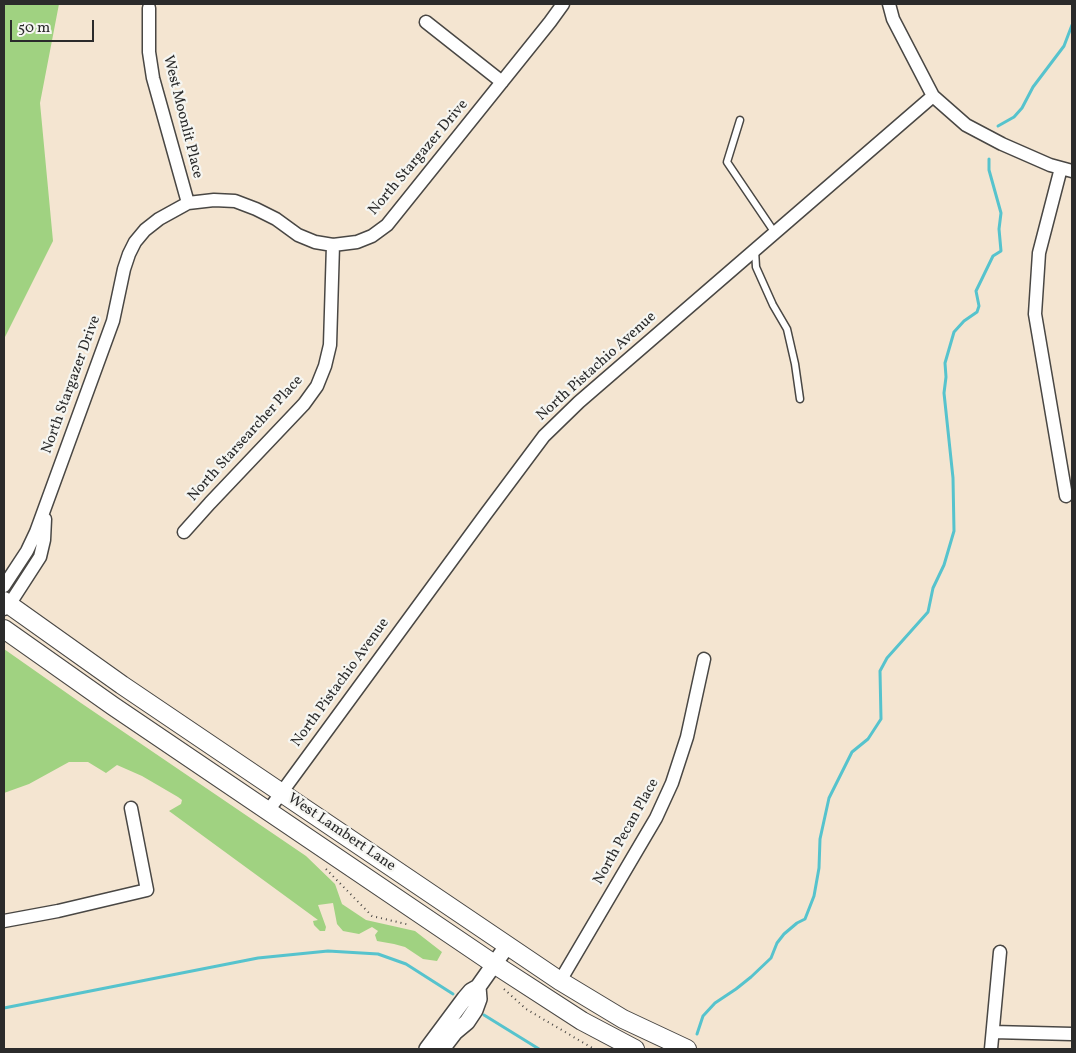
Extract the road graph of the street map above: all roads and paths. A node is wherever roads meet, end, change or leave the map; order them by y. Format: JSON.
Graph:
{"nodes":[{"id":1,"x":563,"y":4,"type":"edge"},
{"id":2,"x":888,"y":4,"type":"edge"},
{"id":3,"x":149,"y":8,"type":"dead end"},
{"id":4,"x":426,"y":22,"type":"dead end"},
{"id":5,"x":502,"y":82,"type":"junction"},
{"id":6,"x":933,"y":96,"type":"junction"},
{"id":7,"x":740,"y":120,"type":"dead end"},
{"id":8,"x":1067,"y":170,"type":"edge"},
{"id":9,"x":188,"y":203,"type":"junction"},
{"id":10,"x":775,"y":233,"type":"junction"},
{"id":11,"x":333,"y":245,"type":"junction"},
{"id":12,"x":755,"y":250,"type":"junction"},
{"id":13,"x":800,"y":399,"type":"dead end"},
{"id":14,"x":1066,"y":496,"type":"dead end"},
{"id":15,"x":46,"y":504,"type":"junction"},
{"id":16,"x":184,"y":532,"type":"dead end"},
{"id":17,"x":4,"y":586,"type":"edge"},
{"id":18,"x":5,"y":605,"type":"edge"},
{"id":19,"x":4,"y":629,"type":"edge"},
{"id":20,"x":704,"y":659,"type":"dead end"},
{"id":21,"x":280,"y":793,"type":"junction"},
{"id":22,"x":131,"y":808,"type":"dead end"},
{"id":23,"x":268,"y":811,"type":"junction"},
{"id":24,"x":372,"y":916,"type":"dead end"},
{"id":25,"x":4,"y":921,"type":"edge"},
{"id":26,"x":414,"y":926,"type":"dead end"},
{"id":27,"x":507,"y":946,"type":"junction"},
{"id":28,"x":1000,"y":952,"type":"dead end"},
{"id":29,"x":494,"y":964,"type":"junction"},
{"id":30,"x":560,"y":981,"type":"junction"},
{"id":31,"x":478,"y":987,"type":"junction"},
{"id":32,"x":506,"y":990,"type":"dead end"},
{"id":33,"x":993,"y":1032,"type":"junction"},
{"id":34,"x":1072,"y":1034,"type":"edge"},
{"id":35,"x":427,"y":1049,"type":"edge"},
{"id":36,"x":442,"y":1049,"type":"edge"},
{"id":37,"x":594,"y":1049,"type":"edge"},
{"id":38,"x":636,"y":1049,"type":"edge"},
{"id":39,"x":687,"y":1049,"type":"edge"},
{"id":40,"x":991,"y":1049,"type":"edge"}],
"edges":[{"from":1,"to":5,"type":"street","name":"North Stargazer Drive"},
{"from":2,"to":6,"type":"street"},
{"from":3,"to":9,"type":"street","name":"West Moonlit Place"},
{"from":4,"to":5,"type":"street"},
{"from":5,"to":11,"type":"street","name":"North Stargazer Drive"},
{"from":6,"to":8,"type":"street"},
{"from":6,"to":10,"type":"street","name":"North Pistachio Avenue"},
{"from":7,"to":10,"type":"lane"},
{"from":8,"to":14,"type":"street"},
{"from":9,"to":11,"type":"street","name":"North Stargazer Drive"},
{"from":9,"to":15,"type":"street","name":"North Stargazer Drive"},
{"from":10,"to":12,"type":"street","name":"North Pistachio Avenue"},
{"from":11,"to":16,"type":"street","name":"North Starsearcher Place"},
{"from":12,"to":13,"type":"lane"},
{"from":12,"to":21,"type":"street","name":"North Pistachio Avenue"},
{"from":15,"to":17,"type":"street","name":"North Stargazer Drive"},
{"from":15,"to":18,"type":"street","name":"North Stargazer Drive"},
{"from":18,"to":21,"type":"main road","name":"West Lambert Lane"},
{"from":19,"to":23,"type":"main road","name":"West Lambert Lane"},
{"from":20,"to":30,"type":"street","name":"North Pecan Place"},
{"from":21,"to":23,"type":"street","name":"North Pistachio Avenue"},
{"from":21,"to":27,"type":"main road","name":"West Lambert Lane"},
{"from":22,"to":25,"type":"street"},
{"from":23,"to":29,"type":"main road","name":"West Lambert Lane"},
{"from":24,"to":26,"type":"path"},
{"from":27,"to":29,"type":"street"},
{"from":27,"to":30,"type":"main road","name":"West Lambert Lane"},
{"from":28,"to":33,"type":"street"},
{"from":29,"to":31,"type":"street"},
{"from":29,"to":38,"type":"main road","name":"West Lambert Lane"},
{"from":30,"to":39,"type":"main road","name":"West Lambert Lane"},
{"from":31,"to":35,"type":"street"},
{"from":31,"to":36,"type":"street"},
{"from":32,"to":37,"type":"path"},
{"from":33,"to":34,"type":"street"},
{"from":33,"to":40,"type":"street"}]}
